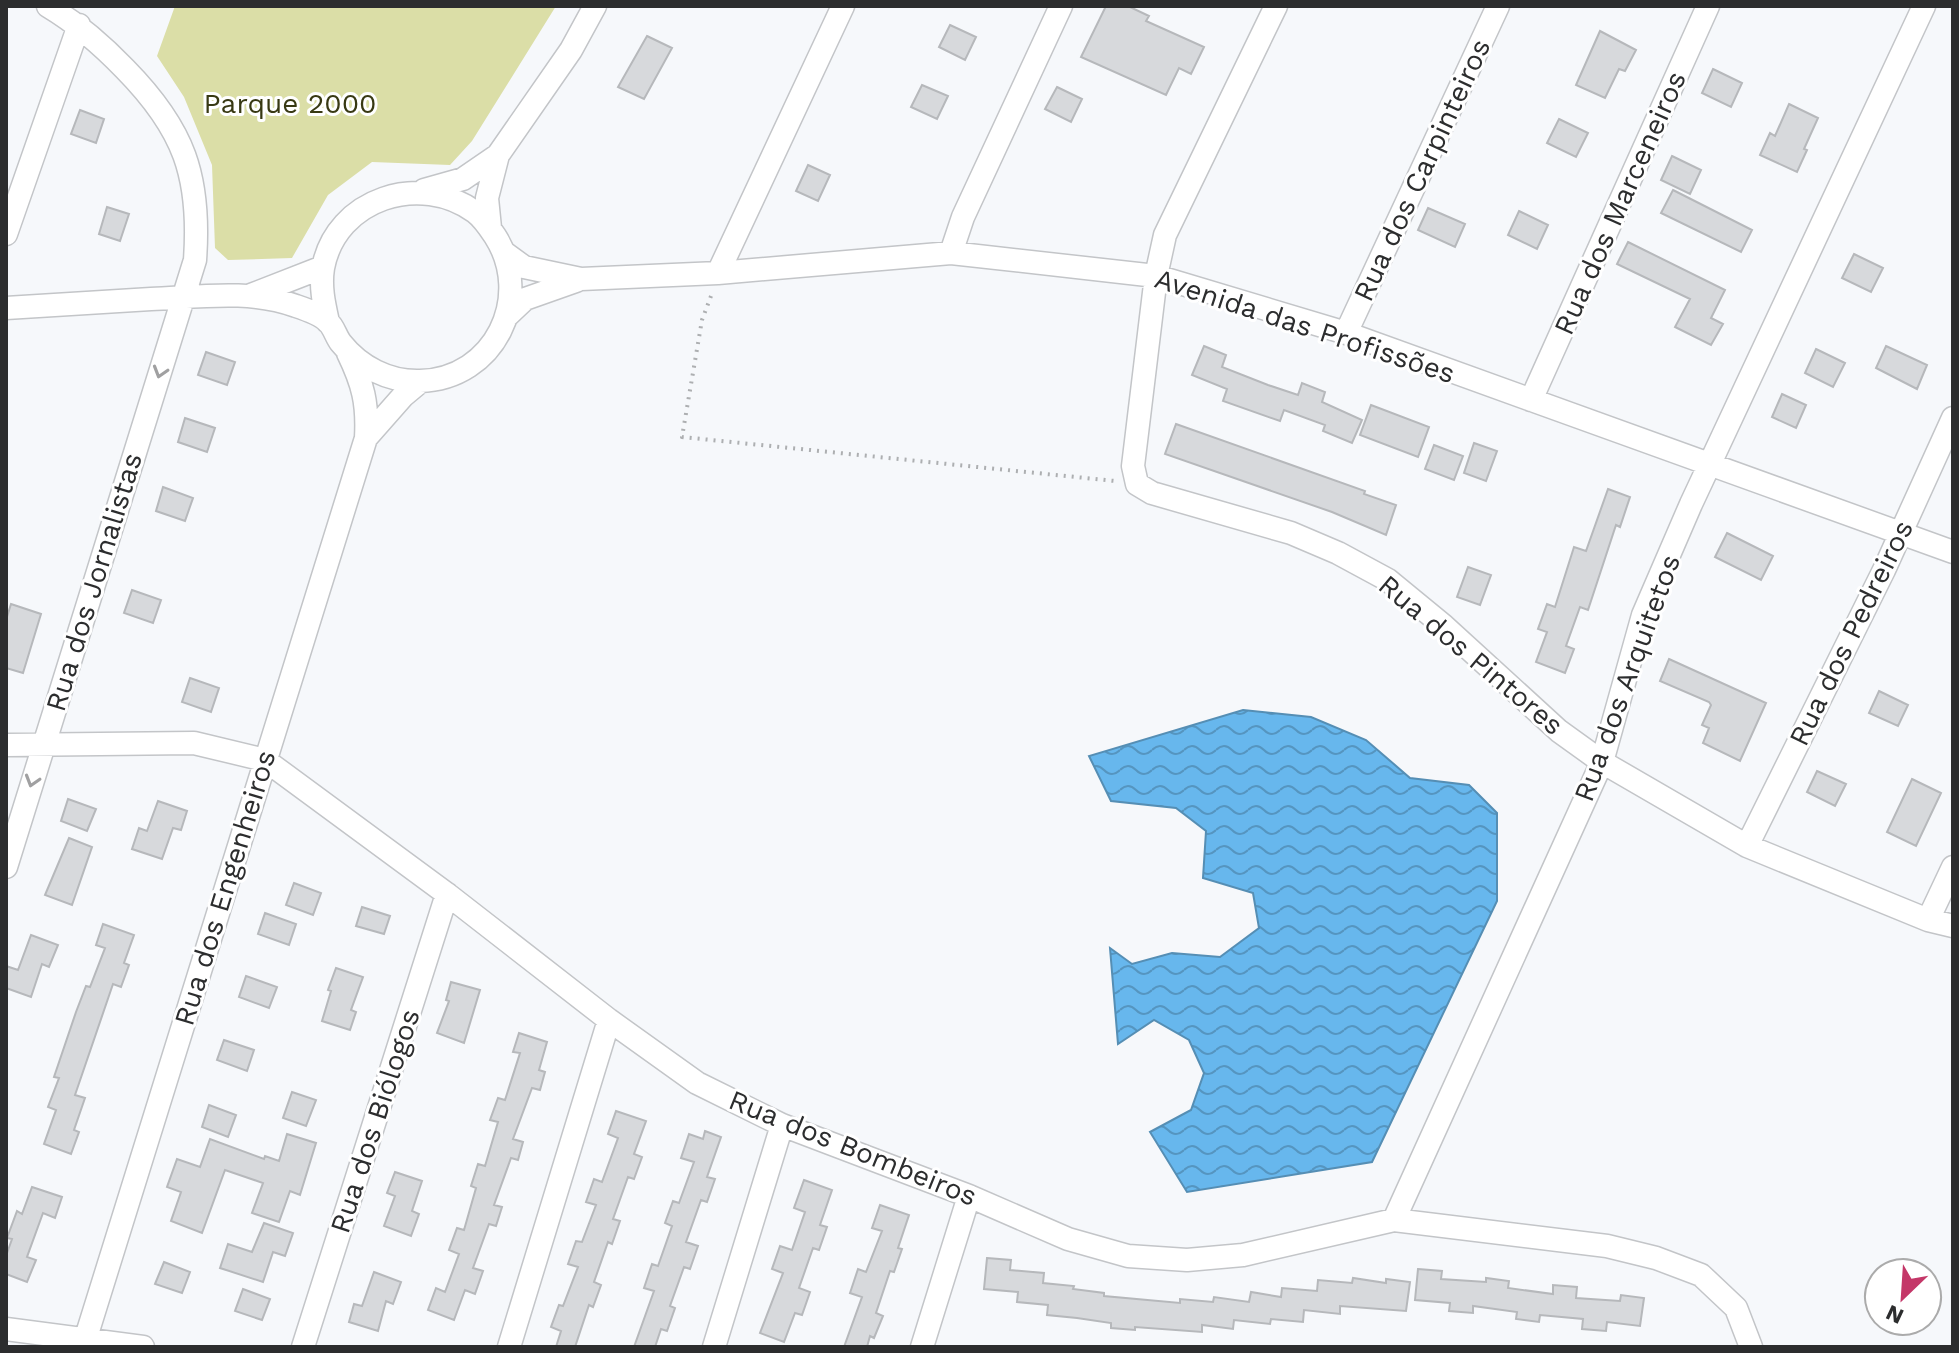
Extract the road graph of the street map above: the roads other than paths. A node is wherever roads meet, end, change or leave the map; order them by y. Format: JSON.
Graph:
{"nodes":[{"id":1,"x":48,"y":6,"type":"edge"},
{"id":2,"x":595,"y":6,"type":"edge"},
{"id":3,"x":843,"y":6,"type":"edge"},
{"id":4,"x":1061,"y":6,"type":"edge"},
{"id":5,"x":1276,"y":6,"type":"edge"},
{"id":6,"x":1498,"y":6,"type":"edge"},
{"id":7,"x":1708,"y":6,"type":"edge"},
{"id":8,"x":1924,"y":6,"type":"edge"},
{"id":9,"x":79,"y":25,"type":"junction"},
{"id":10,"x":498,"y":155,"type":"junction"},
{"id":11,"x":420,"y":191,"type":"junction"},
{"id":12,"x":490,"y":228,"type":"junction"},
{"id":13,"x":6,"y":234,"type":"edge"},
{"id":14,"x":951,"y":253,"type":"junction"},
{"id":15,"x":506,"y":254,"type":"junction"},
{"id":16,"x":323,"y":267,"type":"junction"},
{"id":17,"x":718,"y":273,"type":"junction"},
{"id":18,"x":1156,"y":276,"type":"junction"},
{"id":19,"x":581,"y":279,"type":"junction"},
{"id":20,"x":249,"y":295,"type":"junction"},
{"id":21,"x":183,"y":298,"type":"junction"},
{"id":22,"x":6,"y":308,"type":"edge"},
{"id":23,"x":507,"y":316,"type":"junction"},
{"id":24,"x":328,"y":322,"type":"junction"},
{"id":25,"x":1346,"y":333,"type":"junction"},
{"id":26,"x":348,"y":353,"type":"junction"},
{"id":27,"x":421,"y":381,"type":"junction"},
{"id":28,"x":1531,"y":400,"type":"junction"},
{"id":29,"x":1953,"y":418,"type":"edge"},
{"id":30,"x":366,"y":438,"type":"junction"},
{"id":31,"x":1708,"y":466,"type":"junction"},
{"id":32,"x":1901,"y":532,"type":"junction"},
{"id":33,"x":1953,"y":552,"type":"edge"},
{"id":34,"x":43,"y":743,"type":"junction"},
{"id":35,"x":6,"y":745,"type":"edge"},
{"id":36,"x":265,"y":760,"type":"junction"},
{"id":37,"x":1602,"y":762,"type":"junction"},
{"id":38,"x":1747,"y":846,"type":"junction"},
{"id":39,"x":6,"y":867,"type":"edge"},
{"id":40,"x":1953,"y":867,"type":"edge"},
{"id":41,"x":447,"y":894,"type":"junction"},
{"id":42,"x":1928,"y":920,"type":"junction"},
{"id":43,"x":1953,"y":926,"type":"edge"},
{"id":44,"x":609,"y":1020,"type":"junction"},
{"id":45,"x":782,"y":1125,"type":"junction"},
{"id":46,"x":969,"y":1196,"type":"junction"},
{"id":47,"x":1394,"y":1220,"type":"junction"},
{"id":48,"x":6,"y":1329,"type":"edge"},
{"id":49,"x":81,"y":1344,"type":"edge"},
{"id":50,"x":143,"y":1347,"type":"edge"},
{"id":51,"x":303,"y":1347,"type":"edge"},
{"id":52,"x":509,"y":1347,"type":"edge"},
{"id":53,"x":714,"y":1347,"type":"edge"},
{"id":54,"x":922,"y":1347,"type":"edge"},
{"id":55,"x":1751,"y":1347,"type":"edge"}],
"edges":[{"from":1,"to":9,"type":"street","name":"Rua dos Jornalistas"},
{"from":2,"to":10,"type":"street"},
{"from":3,"to":17,"type":"street"},
{"from":4,"to":14,"type":"street"},
{"from":5,"to":18,"type":"street"},
{"from":6,"to":25,"type":"street","name":"Rua dos Carpinteiros"},
{"from":7,"to":28,"type":"street","name":"Rua dos Marceneiros"},
{"from":8,"to":31,"type":"street","name":"Rua dos Arquitetos"},
{"from":9,"to":13,"type":"street"},
{"from":9,"to":21,"type":"street","name":"Rua dos Jornalistas"},
{"from":10,"to":11,"type":"street"},
{"from":10,"to":12,"type":"street"},
{"from":11,"to":12,"type":"street"},
{"from":11,"to":16,"type":"street"},
{"from":12,"to":15,"type":"street"},
{"from":14,"to":17,"type":"street","name":"Avenida das Profissões"},
{"from":14,"to":18,"type":"street","name":"Avenida das Profissões"},
{"from":15,"to":19,"type":"street"},
{"from":15,"to":23,"type":"street"},
{"from":16,"to":20,"type":"street"},
{"from":16,"to":24,"type":"street"},
{"from":17,"to":19,"type":"street","name":"Avenida das Profissões"},
{"from":18,"to":25,"type":"street","name":"Avenida das Profissões"},
{"from":18,"to":37,"type":"street","name":"Rua dos Pintores"},
{"from":19,"to":23,"type":"street"},
{"from":20,"to":21,"type":"street"},
{"from":20,"to":24,"type":"street"},
{"from":21,"to":22,"type":"street"},
{"from":21,"to":34,"type":"street","name":"Rua dos Jornalistas","one_way":true},
{"from":23,"to":27,"type":"street"},
{"from":24,"to":26,"type":"street"},
{"from":25,"to":28,"type":"street","name":"Avenida das Profissões"},
{"from":26,"to":27,"type":"street"},
{"from":26,"to":30,"type":"street","name":"Rua dos Engenheiros"},
{"from":27,"to":30,"type":"street","name":"Rua dos Engenheiros"},
{"from":28,"to":31,"type":"street","name":"Avenida das Profissões"},
{"from":29,"to":32,"type":"street","name":"Rua dos Pedreiros"},
{"from":30,"to":36,"type":"street","name":"Rua dos Engenheiros"},
{"from":31,"to":32,"type":"street","name":"Avenida das Profissões"},
{"from":31,"to":37,"type":"street","name":"Rua dos Arquitetos"},
{"from":32,"to":33,"type":"street","name":"Avenida das Profissões"},
{"from":32,"to":38,"type":"street","name":"Rua dos Pedreiros"},
{"from":34,"to":35,"type":"street","name":"Rua dos Bombeiros"},
{"from":34,"to":36,"type":"street","name":"Rua dos Bombeiros"},
{"from":34,"to":39,"type":"street","name":"Rua dos Jornalistas","one_way":true},
{"from":36,"to":41,"type":"street","name":"Rua dos Bombeiros"},
{"from":36,"to":49,"type":"street","name":"Rua dos Engenheiros"},
{"from":37,"to":38,"type":"street","name":"Rua dos Pintores"},
{"from":37,"to":47,"type":"street","name":"Rua dos Arquitetos"},
{"from":38,"to":42,"type":"street","name":"Rua dos Pintores"},
{"from":40,"to":42,"type":"street"},
{"from":41,"to":44,"type":"street","name":"Rua dos Bombeiros"},
{"from":41,"to":51,"type":"street","name":"Rua dos Biólogos"},
{"from":42,"to":43,"type":"street","name":"Rua dos Pintores"},
{"from":44,"to":45,"type":"street","name":"Rua dos Bombeiros"},
{"from":44,"to":52,"type":"street"},
{"from":45,"to":46,"type":"street","name":"Rua dos Bombeiros"},
{"from":45,"to":53,"type":"street"},
{"from":46,"to":47,"type":"street","name":"Rua dos Bombeiros"},
{"from":46,"to":54,"type":"street"},
{"from":47,"to":55,"type":"street","name":"Rua dos Bombeiros"},
{"from":48,"to":49,"type":"street"},
{"from":49,"to":50,"type":"street"}]}
